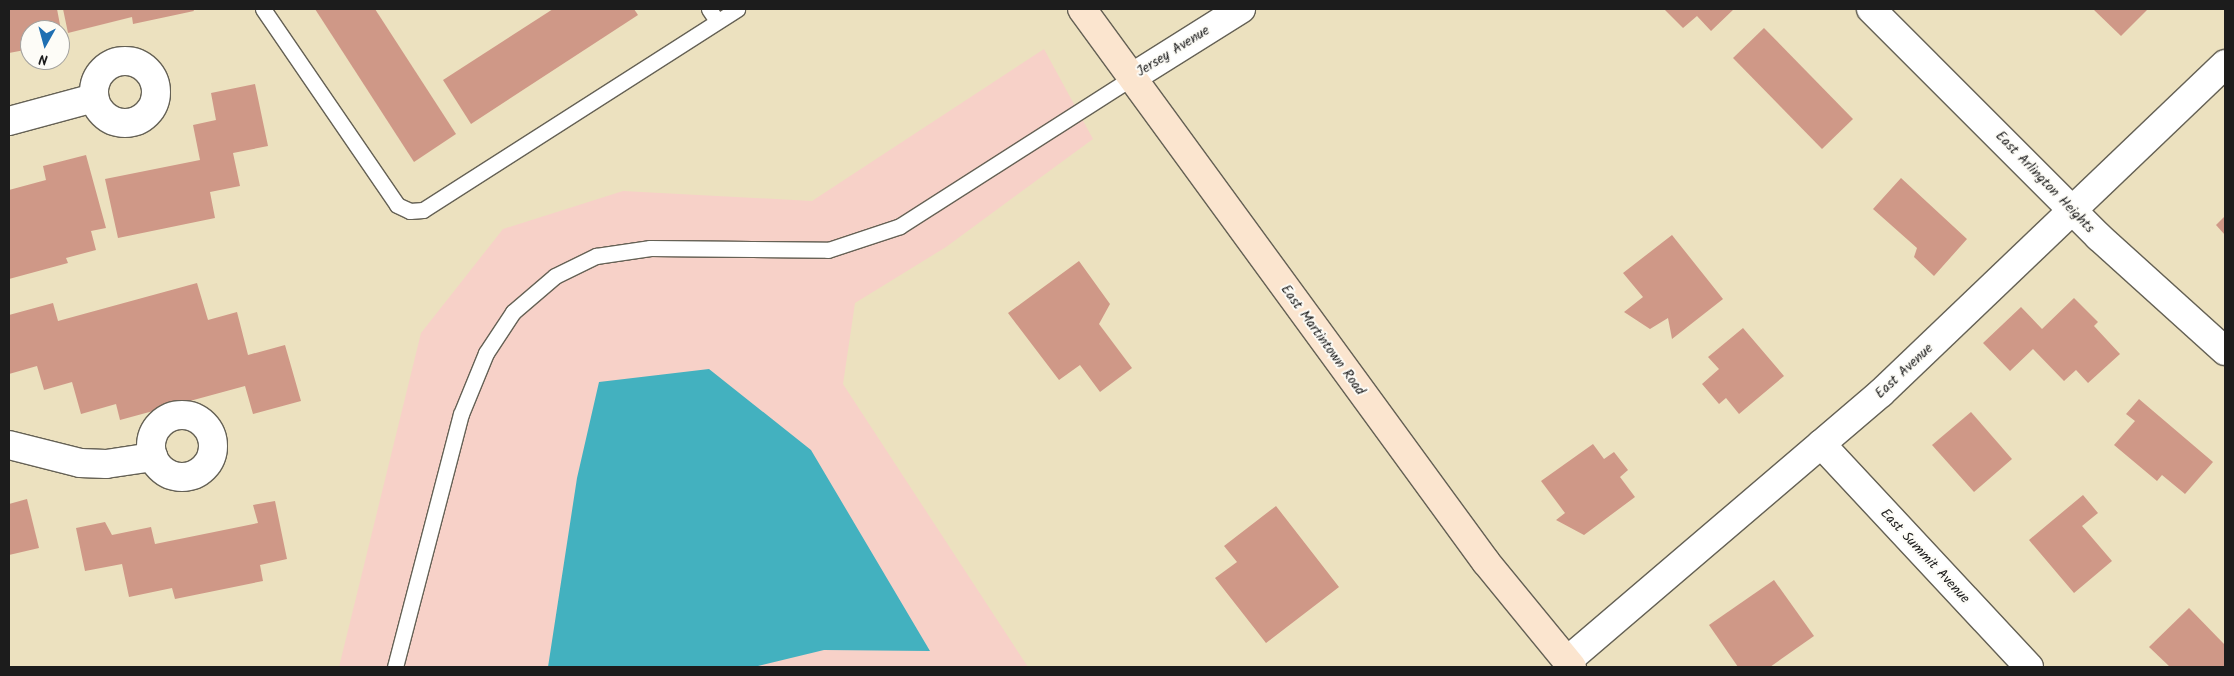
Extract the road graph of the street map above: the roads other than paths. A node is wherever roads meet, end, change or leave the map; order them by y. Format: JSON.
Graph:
{"nodes":[{"id":1,"x":263,"y":9,"type":"edge"},
{"id":2,"x":709,"y":9,"type":"edge"},
{"id":3,"x":737,"y":9,"type":"edge"},
{"id":4,"x":1082,"y":9,"type":"edge"},
{"id":5,"x":1241,"y":9,"type":"edge"},
{"id":6,"x":1871,"y":9,"type":"edge"},
{"id":7,"x":717,"y":22,"type":"junction"},
{"id":8,"x":2225,"y":64,"type":"edge"},
{"id":9,"x":1130,"y":78,"type":"junction"},
{"id":10,"x":94,"y":98,"type":"dead end"},
{"id":11,"x":9,"y":121,"type":"edge"},
{"id":12,"x":2072,"y":210,"type":"junction"},
{"id":13,"x":2225,"y":350,"type":"edge"},
{"id":14,"x":1821,"y":444,"type":"junction"},
{"id":15,"x":9,"y":445,"type":"edge"},
{"id":16,"x":153,"y":457,"type":"dead end"},
{"id":17,"x":1569,"y":664,"type":"edge"},
{"id":18,"x":395,"y":667,"type":"edge"},
{"id":19,"x":2029,"y":667,"type":"edge"}],
"edges":[{"from":1,"to":7,"type":"lane"},
{"from":2,"to":7,"type":"lane"},
{"from":3,"to":7,"type":"lane"},
{"from":4,"to":9,"type":"main road","name":"East Martintown Road"},
{"from":5,"to":9,"type":"street","name":"Jersey Avenue"},
{"from":6,"to":12,"type":"street","name":"East Arlington Heights"},
{"from":8,"to":12,"type":"street","name":"East Avenue"},
{"from":9,"to":17,"type":"main road","name":"East Martintown Road"},
{"from":9,"to":18,"type":"lane"},
{"from":10,"to":11,"type":"street"},
{"from":12,"to":13,"type":"street","name":"East Arlington Heights"},
{"from":12,"to":14,"type":"street","name":"East Avenue"},
{"from":14,"to":17,"type":"street","name":"East Avenue"},
{"from":14,"to":19,"type":"street","name":"East Summit Avenue"},
{"from":15,"to":16,"type":"street"}]}
